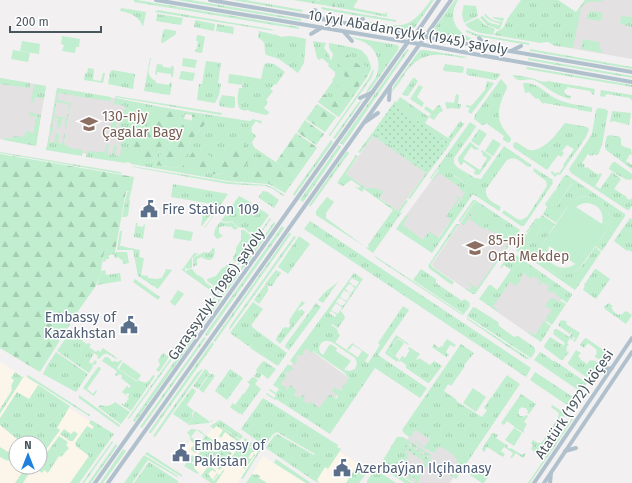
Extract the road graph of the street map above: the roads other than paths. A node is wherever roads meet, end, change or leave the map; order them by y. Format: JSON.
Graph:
{"nodes":[{"id":1,"x":156,"y":0,"type":"edge"},
{"id":2,"x":210,"y":0,"type":"edge"},
{"id":3,"x":439,"y":0,"type":"edge"},
{"id":4,"x":451,"y":0,"type":"edge"},
{"id":5,"x":315,"y":10,"type":"dead end"},
{"id":6,"x":323,"y":19,"type":"junction"},
{"id":7,"x":363,"y":19,"type":"dead end"},
{"id":8,"x":353,"y":24,"type":"junction"},
{"id":9,"x":321,"y":28,"type":"junction"},
{"id":10,"x":344,"y":32,"type":"junction"},
{"id":11,"x":311,"y":34,"type":"dead end"},
{"id":12,"x":415,"y":35,"type":"junction"},
{"id":13,"x":424,"y":37,"type":"junction"},
{"id":14,"x":479,"y":38,"type":"dead end"},
{"id":15,"x":352,"y":41,"type":"dead end"},
{"id":16,"x":408,"y":42,"type":"junction"},
{"id":17,"x":419,"y":44,"type":"junction"},
{"id":18,"x":521,"y":46,"type":"dead end"},
{"id":19,"x":486,"y":47,"type":"junction"},
{"id":20,"x":511,"y":51,"type":"junction"},
{"id":21,"x":632,"y":72,"type":"edge"},
{"id":22,"x":632,"y":82,"type":"edge"},
{"id":23,"x":390,"y":86,"type":"junction"},
{"id":24,"x":373,"y":92,"type":"junction"},
{"id":25,"x":360,"y":98,"type":"dead end"},
{"id":26,"x":389,"y":100,"type":"dead end"},
{"id":27,"x":378,"y":113,"type":"dead end"},
{"id":28,"x":362,"y":124,"type":"junction"},
{"id":29,"x":632,"y":338,"type":"edge"},
{"id":30,"x":632,"y":352,"type":"edge"},
{"id":31,"x":612,"y":368,"type":"junction"},
{"id":32,"x":602,"y":370,"type":"dead end"},
{"id":33,"x":576,"y":448,"type":"dead end"},
{"id":34,"x":565,"y":451,"type":"junction"},
{"id":35,"x":551,"y":472,"type":"junction"},
{"id":36,"x":95,"y":483,"type":"edge"},
{"id":37,"x":108,"y":483,"type":"edge"},
{"id":38,"x":534,"y":483,"type":"edge"},
{"id":39,"x":544,"y":483,"type":"edge"},
{"id":40,"x":550,"y":483,"type":"edge"}],
"edges":[{"from":1,"to":9,"type":"main road","name":"10 ýyl Abadançylyk (1945) şaýoly"},
{"from":2,"to":6,"type":"main road","name":"10 ýyl Abadançylyk (1945) şaýoly"},
{"from":3,"to":12,"type":"main road","name":"Garaşsyzlyk (1986) şaýoly"},
{"from":4,"to":13,"type":"main road","name":"Garaşsyzlyk (1986) şaýoly"},
{"from":5,"to":6,"type":"main road"},
{"from":6,"to":8,"type":"main road","name":"10 ýyl Abadançylyk (1945) şaýoly"},
{"from":7,"to":8,"type":"main road"},
{"from":8,"to":12,"type":"main road","name":"10 ýyl Abadançylyk (1945) şaýoly"},
{"from":9,"to":10,"type":"main road","name":"10 ýyl Abadançylyk (1945) şaýoly"},
{"from":9,"to":11,"type":"main road"},
{"from":10,"to":15,"type":"main road"},
{"from":10,"to":16,"type":"main road","name":"10 ýyl Abadançylyk (1945) şaýoly"},
{"from":12,"to":13,"type":"main road","name":"10 ýyl Abadançylyk (1945) şaýoly"},
{"from":12,"to":16,"type":"main road","name":"Garaşsyzlyk (1986) şaýoly"},
{"from":13,"to":17,"type":"main road","name":"Garaşsyzlyk (1986) şaýoly"},
{"from":13,"to":19,"type":"main road","name":"10 ýyl Abadançylyk (1945) şaýoly"},
{"from":14,"to":19,"type":"main road"},
{"from":16,"to":17,"type":"main road","name":"10 ýyl Abadançylyk (1945) şaýoly"},
{"from":16,"to":24,"type":"main road","name":"Garaşsyzlyk (1986) şaýoly"},
{"from":17,"to":22,"type":"main road","name":"10 ýyl Abadançylyk (1945) şaýoly"},
{"from":17,"to":23,"type":"main road","name":"Garaşsyzlyk (1986) şaýoly"},
{"from":18,"to":20,"type":"main road"},
{"from":19,"to":20,"type":"main road","name":"10 ýyl Abadançylyk (1945) şaýoly"},
{"from":20,"to":21,"type":"main road","name":"10 ýyl Abadançylyk (1945) şaýoly"},
{"from":23,"to":26,"type":"main road"},
{"from":23,"to":28,"type":"main road","name":"Garaşsyzlyk (1986) şaýoly"},
{"from":24,"to":25,"type":"main road"},
{"from":24,"to":36,"type":"main road","name":"Garaşsyzlyk (1986) şaýoly"},
{"from":27,"to":28,"type":"main road"},
{"from":28,"to":37,"type":"main road","name":"Garaşsyzlyk (1986) şaýoly"},
{"from":29,"to":31,"type":"main road","name":"Atatürk (1972) köçesi"},
{"from":30,"to":34,"type":"main road","name":"Atatürk (1972) köçesi"},
{"from":31,"to":32,"type":"main road"},
{"from":31,"to":38,"type":"main road","name":"Atatürk (1972) köçesi"},
{"from":33,"to":34,"type":"main road"},
{"from":34,"to":35,"type":"main road","name":"Atatürk (1972) köçesi"},
{"from":35,"to":39,"type":"main road","name":"Atatürk (1972) köçesi"},
{"from":35,"to":40,"type":"main road"}]}
